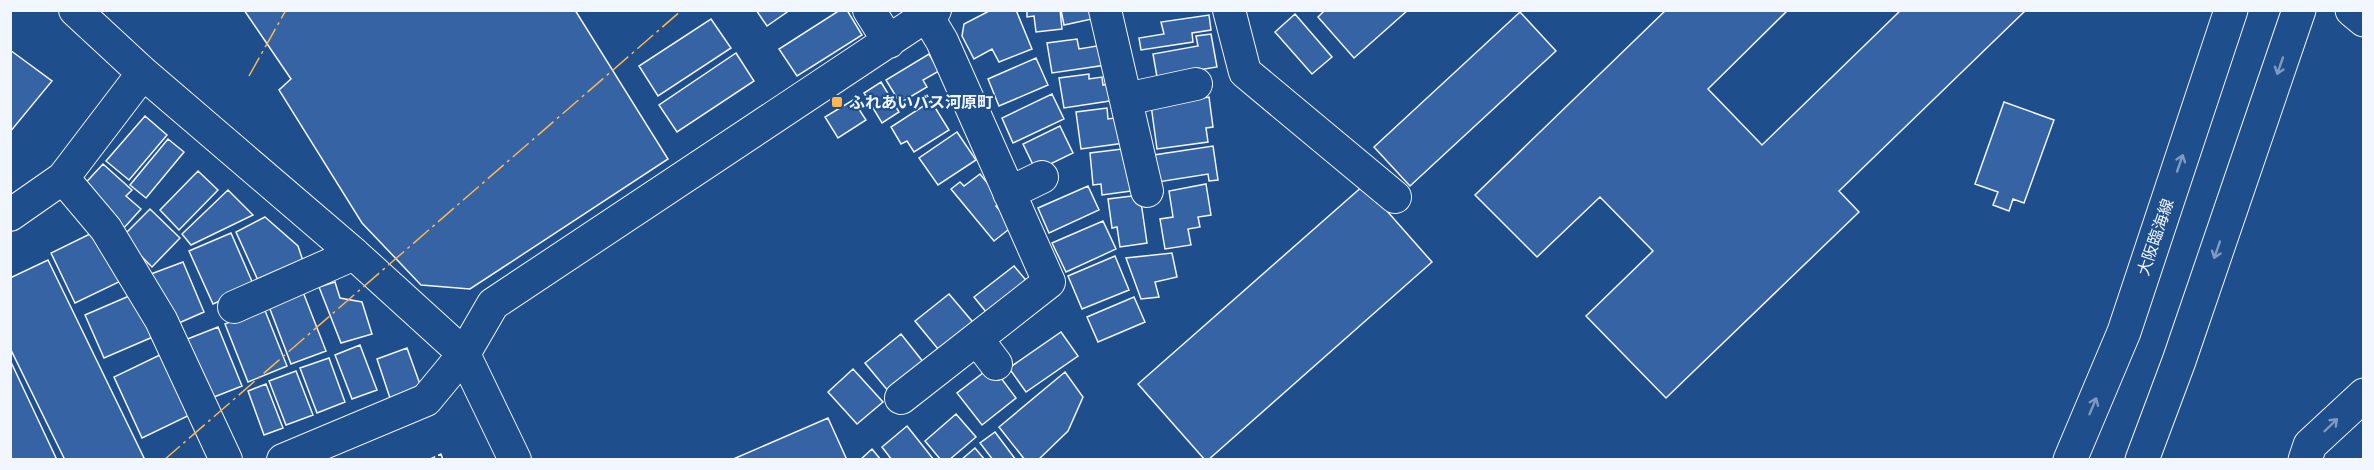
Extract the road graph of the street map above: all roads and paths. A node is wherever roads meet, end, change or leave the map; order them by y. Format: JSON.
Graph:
{"nodes":[{"id":1,"x":75,"y":10,"type":"edge"},
{"id":2,"x":869,"y":10,"type":"edge"},
{"id":3,"x":1105,"y":10,"type":"edge"},
{"id":4,"x":1228,"y":10,"type":"edge"},
{"id":5,"x":2231,"y":10,"type":"edge"},
{"id":6,"x":2299,"y":10,"type":"edge"},
{"id":7,"x":2352,"y":10,"type":"edge"},
{"id":8,"x":931,"y":13,"type":"edge"},
{"id":9,"x":2364,"y":20,"type":"edge"},
{"id":10,"x":889,"y":42,"type":"junction"},
{"id":11,"x":143,"y":73,"type":"junction"},
{"id":12,"x":1196,"y":84,"type":"dead end"},
{"id":13,"x":1126,"y":99,"type":"junction"},
{"id":14,"x":1042,"y":177,"type":"dead end"},
{"id":15,"x":63,"y":178,"type":"junction"},
{"id":16,"x":1147,"y":191,"type":"dead end"},
{"id":17,"x":1010,"y":194,"type":"junction"},
{"id":18,"x":1395,"y":197,"type":"dead end"},
{"id":19,"x":10,"y":215,"type":"edge"},
{"id":20,"x":354,"y":254,"type":"junction"},
{"id":21,"x":234,"y":307,"type":"dead end"},
{"id":22,"x":977,"y":339,"type":"junction"},
{"id":23,"x":464,"y":354,"type":"junction"},
{"id":24,"x":996,"y":364,"type":"dead end"},
{"id":25,"x":2364,"y":395,"type":"edge"},
{"id":26,"x":901,"y":398,"type":"dead end"},
{"id":27,"x":226,"y":459,"type":"edge"},
{"id":28,"x":283,"y":459,"type":"edge"},
{"id":29,"x":515,"y":459,"type":"edge"},
{"id":30,"x":2070,"y":459,"type":"edge"},
{"id":31,"x":2142,"y":459,"type":"edge"},
{"id":32,"x":2305,"y":459,"type":"edge"}],
"edges":[{"from":1,"to":11,"type":"street"},
{"from":2,"to":10,"type":"street"},
{"from":3,"to":13,"type":"street"},
{"from":4,"to":18,"type":"street"},
{"from":30,"to":5,"type":"main road","name":"大阪臨海線","one_way":true},
{"from":6,"to":31,"type":"main road","one_way":true},
{"from":7,"to":9,"type":"main road"},
{"from":8,"to":10,"type":"street"},
{"from":8,"to":17,"type":"street"},
{"from":10,"to":23,"type":"street"},
{"from":11,"to":15,"type":"street"},
{"from":11,"to":20,"type":"street"},
{"from":12,"to":13,"type":"street"},
{"from":13,"to":16,"type":"street"},
{"from":14,"to":17,"type":"street"},
{"from":15,"to":19,"type":"street"},
{"from":15,"to":27,"type":"street"},
{"from":17,"to":22,"type":"street"},
{"from":20,"to":21,"type":"street"},
{"from":20,"to":23,"type":"street"},
{"from":22,"to":24,"type":"street"},
{"from":22,"to":26,"type":"street"},
{"from":23,"to":28,"type":"street"},
{"from":23,"to":29,"type":"street"},
{"from":32,"to":25,"type":"main road","one_way":true}]}
